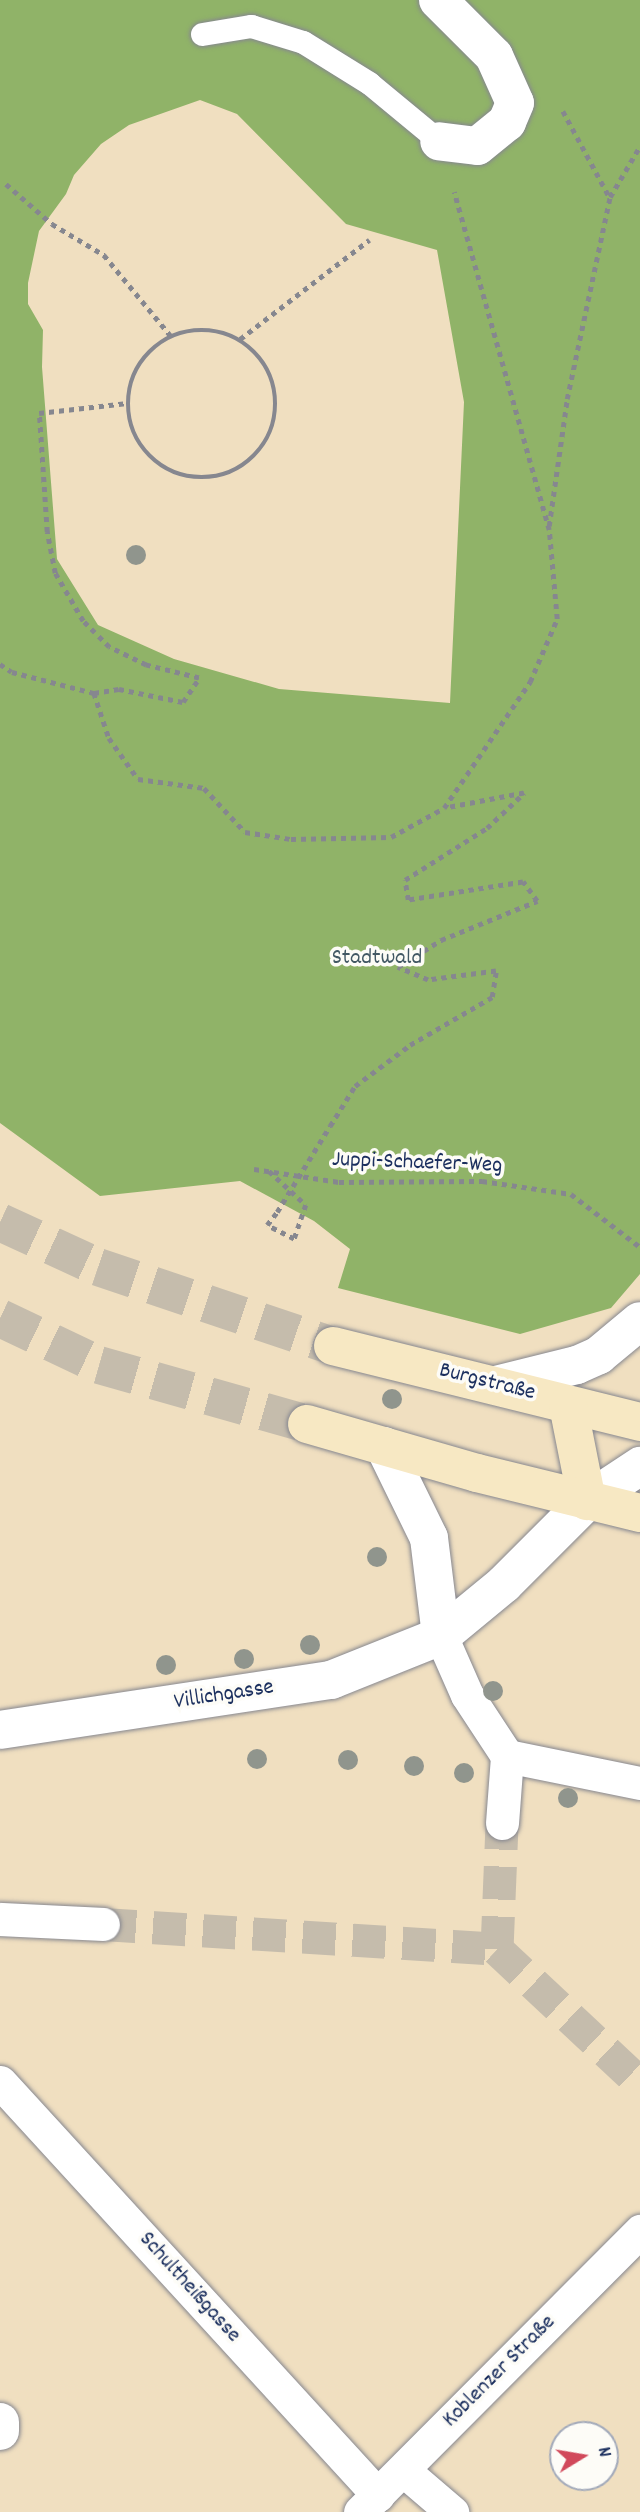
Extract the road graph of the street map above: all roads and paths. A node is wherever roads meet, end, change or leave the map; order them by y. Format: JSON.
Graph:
{"nodes":[{"id":1,"x":438,"y":0,"type":"edge"},
{"id":2,"x":202,"y":34,"type":"dead end"},
{"id":3,"x":439,"y":141,"type":"junction"},
{"id":4,"x":640,"y":146,"type":"edge"},
{"id":5,"x":6,"y":184,"type":"dead end"},
{"id":6,"x":369,"y":240,"type":"dead end"},
{"id":7,"x":171,"y":336,"type":"junction"},
{"id":8,"x":240,"y":339,"type":"junction"},
{"id":9,"x":127,"y":403,"type":"junction"},
{"id":10,"x":549,"y":530,"type":"junction"},
{"id":11,"x":0,"y":664,"type":"edge"},
{"id":12,"x":94,"y":693,"type":"junction"},
{"id":13,"x":444,"y":808,"type":"junction"},
{"id":14,"x":254,"y":1168,"type":"dead end"},
{"id":15,"x":268,"y":1170,"type":"junction"},
{"id":16,"x":640,"y":1247,"type":"edge"},
{"id":17,"x":640,"y":1321,"type":"edge"},
{"id":18,"x":333,"y":1346,"type":"tunnel mouth"},
{"id":19,"x":496,"y":1385,"type":"junction"},
{"id":20,"x":568,"y":1405,"type":"junction"},
{"id":21,"x":640,"y":1422,"type":"edge"},
{"id":22,"x":307,"y":1424,"type":"tunnel mouth"},
{"id":23,"x":384,"y":1446,"type":"junction"},
{"id":24,"x":640,"y":1466,"type":"edge"},
{"id":25,"x":587,"y":1501,"type":"junction"},
{"id":26,"x":640,"y":1513,"type":"edge"},
{"id":27,"x":441,"y":1636,"type":"junction"},
{"id":28,"x":0,"y":1730,"type":"edge"},
{"id":29,"x":507,"y":1756,"type":"junction"},
{"id":30,"x":640,"y":1783,"type":"edge"},
{"id":31,"x":502,"y":1823,"type":"tunnel mouth"},
{"id":32,"x":0,"y":1919,"type":"edge"},
{"id":33,"x":103,"y":1924,"type":"tunnel mouth"},
{"id":34,"x":0,"y":2082,"type":"edge"},
{"id":35,"x":640,"y":2231,"type":"edge"},
{"id":36,"x":0,"y":2422,"type":"edge"},
{"id":37,"x":0,"y":2431,"type":"edge"},
{"id":38,"x":403,"y":2470,"type":"junction"},
{"id":39,"x":369,"y":2503,"type":"edge"},
{"id":40,"x":452,"y":2512,"type":"edge"}],
"edges":[{"from":1,"to":3,"type":"street"},
{"from":2,"to":3,"type":"lane"},
{"from":3,"to":10,"type":"path"},
{"from":4,"to":10,"type":"path"},
{"from":5,"to":7,"type":"path"},
{"from":6,"to":8,"type":"path"},
{"from":7,"to":8,"type":"path"},
{"from":7,"to":9,"type":"path"},
{"from":8,"to":9,"type":"path"},
{"from":9,"to":12,"type":"path"},
{"from":10,"to":13,"type":"path"},
{"from":11,"to":12,"type":"path"},
{"from":12,"to":13,"type":"path"},
{"from":13,"to":15,"type":"path","name":"Juppi-Schaefer-Weg","bridge":true},
{"from":14,"to":15,"type":"path"},
{"from":15,"to":16,"type":"path","name":"Juppi-Schaefer-Weg"},
{"from":17,"to":19,"type":"street"},
{"from":18,"to":19,"type":"main road","name":"Burgstraße"},
{"from":19,"to":20,"type":"main road","name":"Burgstraße"},
{"from":20,"to":21,"type":"main road","name":"Burgstraße"},
{"from":20,"to":25,"type":"main road"},
{"from":22,"to":23,"type":"main road"},
{"from":23,"to":25,"type":"main road"},
{"from":23,"to":27,"type":"street"},
{"from":24,"to":25,"type":"street","name":"Villichgasse"},
{"from":25,"to":26,"type":"main road"},
{"from":25,"to":27,"type":"street","name":"Villichgasse"},
{"from":27,"to":28,"type":"street","name":"Villichgasse"},
{"from":27,"to":29,"type":"street"},
{"from":29,"to":30,"type":"street"},
{"from":29,"to":31,"type":"street"},
{"from":32,"to":33,"type":"street"},
{"from":34,"to":39,"type":"street","name":"Schultheißgasse"},
{"from":35,"to":38,"type":"street","name":"Koblenzer Straße"},
{"from":36,"to":37,"type":"street"},
{"from":38,"to":39,"type":"street","name":"Koblenzer Straße"},
{"from":38,"to":40,"type":"street"}]}
